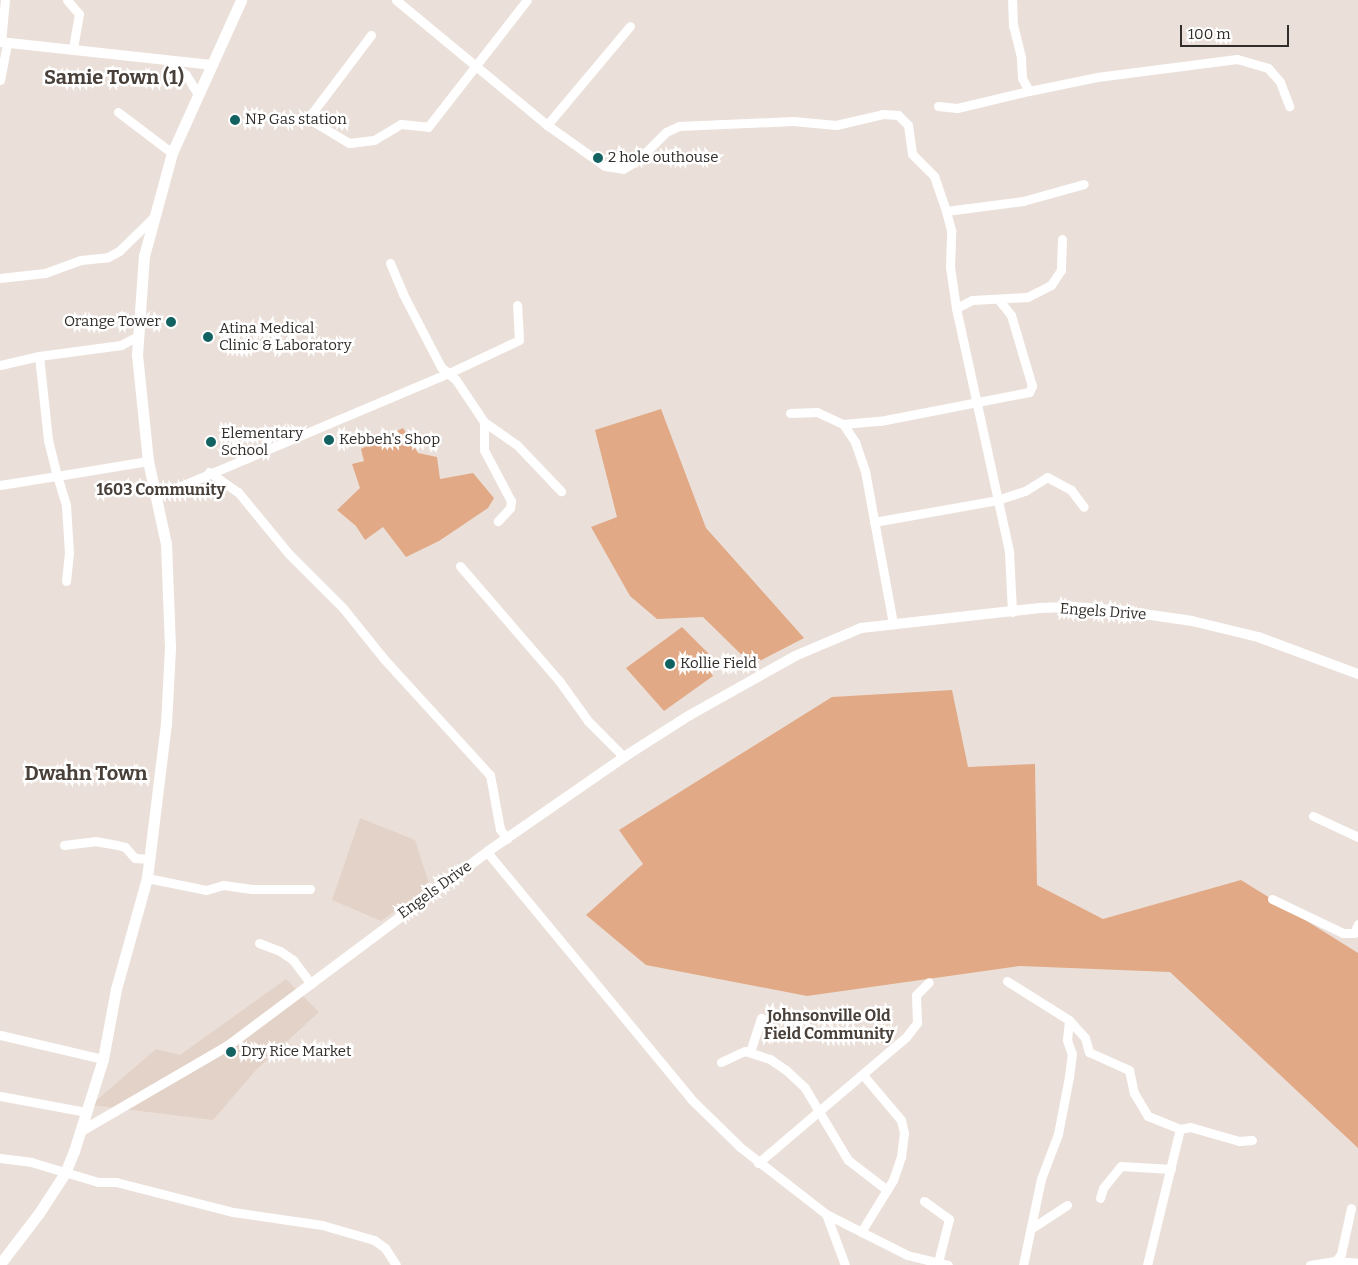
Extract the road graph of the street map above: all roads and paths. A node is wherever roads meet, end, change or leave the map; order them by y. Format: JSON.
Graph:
{"nodes":[{"id":1,"x":5,"y":0,"type":"edge"},
{"id":2,"x":67,"y":0,"type":"edge"},
{"id":3,"x":241,"y":0,"type":"edge"},
{"id":4,"x":527,"y":0,"type":"edge"},
{"id":5,"x":1012,"y":0,"type":"edge"},
{"id":6,"x":398,"y":1,"type":"edge"},
{"id":7,"x":630,"y":26,"type":"dead end"},
{"id":8,"x":371,"y":35,"type":"dead end"},
{"id":9,"x":3,"y":42,"type":"edge"},
{"id":10,"x":73,"y":48,"type":"junction"},
{"id":11,"x":165,"y":59,"type":"junction"},
{"id":12,"x":211,"y":65,"type":"junction"},
{"id":13,"x":477,"y":66,"type":"junction"},
{"id":14,"x":0,"y":80,"type":"edge"},
{"id":15,"x":1029,"y":91,"type":"junction"},
{"id":16,"x":198,"y":94,"type":"junction"},
{"id":17,"x":938,"y":106,"type":"dead end"},
{"id":18,"x":1289,"y":106,"type":"dead end"},
{"id":19,"x":118,"y":112,"type":"dead end"},
{"id":20,"x":547,"y":125,"type":"junction"},
{"id":21,"x":172,"y":153,"type":"junction"},
{"id":22,"x":1084,"y":184,"type":"dead end"},
{"id":23,"x":946,"y":211,"type":"junction"},
{"id":24,"x":154,"y":217,"type":"junction"},
{"id":25,"x":1062,"y":239,"type":"dead end"},
{"id":26,"x":390,"y":263,"type":"dead end"},
{"id":27,"x":0,"y":278,"type":"edge"},
{"id":28,"x":999,"y":300,"type":"junction"},
{"id":29,"x":518,"y":305,"type":"dead end"},
{"id":30,"x":956,"y":308,"type":"junction"},
{"id":31,"x":138,"y":336,"type":"junction"},
{"id":32,"x":39,"y":356,"type":"junction"},
{"id":33,"x":0,"y":365,"type":"edge"},
{"id":34,"x":449,"y":373,"type":"junction"},
{"id":35,"x":978,"y":404,"type":"junction"},
{"id":36,"x":790,"y":412,"type":"dead end"},
{"id":37,"x":484,"y":422,"type":"junction"},
{"id":38,"x":843,"y":424,"type":"junction"},
{"id":39,"x":148,"y":461,"type":"junction"},
{"id":40,"x":209,"y":472,"type":"junction"},
{"id":41,"x":57,"y":476,"type":"junction"},
{"id":42,"x":0,"y":485,"type":"edge"},
{"id":43,"x":561,"y":491,"type":"dead end"},
{"id":44,"x":155,"y":497,"type":"junction"},
{"id":45,"x":998,"y":500,"type":"junction"},
{"id":46,"x":1084,"y":507,"type":"dead end"},
{"id":47,"x":498,"y":521,"type":"dead end"},
{"id":48,"x":874,"y":522,"type":"junction"},
{"id":49,"x":460,"y":566,"type":"dead end"},
{"id":50,"x":66,"y":581,"type":"dead end"},
{"id":51,"x":1012,"y":612,"type":"junction"},
{"id":52,"x":893,"y":624,"type":"junction"},
{"id":53,"x":1358,"y":674,"type":"edge"},
{"id":54,"x":624,"y":757,"type":"junction"},
{"id":55,"x":1313,"y":816,"type":"dead end"},
{"id":56,"x":1358,"y":837,"type":"edge"},
{"id":57,"x":507,"y":839,"type":"junction"},
{"id":58,"x":64,"y":844,"type":"dead end"},
{"id":59,"x":487,"y":852,"type":"junction"},
{"id":60,"x":150,"y":859,"type":"junction"},
{"id":61,"x":147,"y":878,"type":"junction"},
{"id":62,"x":310,"y":889,"type":"dead end"},
{"id":63,"x":1272,"y":899,"type":"dead end"},
{"id":64,"x":1358,"y":924,"type":"edge"},
{"id":65,"x":259,"y":943,"type":"dead end"},
{"id":66,"x":1007,"y":981,"type":"dead end"},
{"id":67,"x":929,"y":982,"type":"dead end"},
{"id":68,"x":311,"y":984,"type":"junction"},
{"id":69,"x":761,"y":1018,"type":"dead end"},
{"id":70,"x":1069,"y":1020,"type":"junction"},
{"id":71,"x":0,"y":1035,"type":"edge"},
{"id":72,"x":750,"y":1052,"type":"junction"},
{"id":73,"x":103,"y":1059,"type":"junction"},
{"id":74,"x":721,"y":1062,"type":"dead end"},
{"id":75,"x":863,"y":1075,"type":"junction"},
{"id":76,"x":0,"y":1096,"type":"edge"},
{"id":77,"x":819,"y":1111,"type":"junction"},
{"id":78,"x":86,"y":1112,"type":"junction"},
{"id":79,"x":1180,"y":1129,"type":"junction"},
{"id":80,"x":80,"y":1132,"type":"junction"},
{"id":81,"x":1252,"y":1140,"type":"dead end"},
{"id":82,"x":0,"y":1158,"type":"edge"},
{"id":83,"x":758,"y":1163,"type":"junction"},
{"id":84,"x":1171,"y":1169,"type":"junction"},
{"id":85,"x":64,"y":1173,"type":"junction"},
{"id":86,"x":888,"y":1190,"type":"junction"},
{"id":87,"x":1100,"y":1198,"type":"dead end"},
{"id":88,"x":924,"y":1201,"type":"dead end"},
{"id":89,"x":1067,"y":1204,"type":"dead end"},
{"id":90,"x":1350,"y":1208,"type":"dead end"},
{"id":91,"x":826,"y":1214,"type":"junction"},
{"id":92,"x":1032,"y":1228,"type":"junction"},
{"id":93,"x":861,"y":1232,"type":"junction"},
{"id":94,"x":1336,"y":1261,"type":"junction"},
{"id":95,"x":938,"y":1262,"type":"junction"},
{"id":96,"x":1358,"y":1263,"type":"edge"},
{"id":97,"x":0,"y":1264,"type":"edge"},
{"id":98,"x":396,"y":1265,"type":"edge"},
{"id":99,"x":845,"y":1265,"type":"edge"},
{"id":100,"x":948,"y":1265,"type":"edge"},
{"id":101,"x":1023,"y":1265,"type":"edge"},
{"id":102,"x":1147,"y":1265,"type":"edge"},
{"id":103,"x":1310,"y":1265,"type":"edge"}],
"edges":[{"from":1,"to":9,"type":"street"},
{"from":2,"to":10,"type":"street"},
{"from":3,"to":12,"type":"main road"},
{"from":4,"to":13,"type":"street"},
{"from":5,"to":15,"type":"street"},
{"from":6,"to":13,"type":"street"},
{"from":7,"to":20,"type":"street"},
{"from":8,"to":13,"type":"street"},
{"from":9,"to":10,"type":"street"},
{"from":9,"to":14,"type":"street"},
{"from":10,"to":11,"type":"street"},
{"from":11,"to":12,"type":"street"},
{"from":11,"to":16,"type":"street"},
{"from":12,"to":16,"type":"main road"},
{"from":13,"to":20,"type":"street"},
{"from":15,"to":17,"type":"street"},
{"from":15,"to":18,"type":"street"},
{"from":16,"to":21,"type":"main road"},
{"from":19,"to":21,"type":"street"},
{"from":20,"to":23,"type":"street"},
{"from":21,"to":24,"type":"main road"},
{"from":22,"to":23,"type":"street"},
{"from":23,"to":30,"type":"street"},
{"from":24,"to":27,"type":"street"},
{"from":24,"to":31,"type":"main road"},
{"from":25,"to":28,"type":"street"},
{"from":26,"to":34,"type":"street"},
{"from":28,"to":30,"type":"street"},
{"from":28,"to":35,"type":"street"},
{"from":29,"to":34,"type":"street"},
{"from":30,"to":35,"type":"street"},
{"from":31,"to":32,"type":"street"},
{"from":31,"to":39,"type":"main road"},
{"from":32,"to":33,"type":"street"},
{"from":32,"to":41,"type":"street"},
{"from":34,"to":37,"type":"street"},
{"from":34,"to":40,"type":"street"},
{"from":35,"to":38,"type":"street"},
{"from":35,"to":45,"type":"street"},
{"from":36,"to":38,"type":"street"},
{"from":37,"to":43,"type":"street"},
{"from":37,"to":47,"type":"street"},
{"from":38,"to":48,"type":"street"},
{"from":39,"to":41,"type":"street"},
{"from":39,"to":44,"type":"main road"},
{"from":40,"to":44,"type":"street"},
{"from":40,"to":57,"type":"street"},
{"from":41,"to":42,"type":"street"},
{"from":41,"to":50,"type":"street"},
{"from":44,"to":60,"type":"main road"},
{"from":45,"to":46,"type":"street"},
{"from":45,"to":48,"type":"street"},
{"from":45,"to":51,"type":"street"},
{"from":48,"to":52,"type":"street"},
{"from":49,"to":54,"type":"street"},
{"from":51,"to":52,"type":"street","name":"Engels Drive"},
{"from":51,"to":53,"type":"street","name":"Engels Drive"},
{"from":52,"to":54,"type":"street","name":"Engels Drive"},
{"from":54,"to":57,"type":"street","name":"Engels Drive"},
{"from":55,"to":56,"type":"street"},
{"from":57,"to":59,"type":"street","name":"Engels Drive"},
{"from":58,"to":60,"type":"street"},
{"from":59,"to":68,"type":"street","name":"Engels Drive"},
{"from":59,"to":83,"type":"street"},
{"from":60,"to":61,"type":"main road"},
{"from":61,"to":62,"type":"street"},
{"from":61,"to":73,"type":"main road"},
{"from":63,"to":64,"type":"street"},
{"from":65,"to":68,"type":"street"},
{"from":66,"to":70,"type":"street"},
{"from":67,"to":75,"type":"street"},
{"from":68,"to":80,"type":"street","name":"Engels Drive"},
{"from":69,"to":72,"type":"street"},
{"from":70,"to":79,"type":"street"},
{"from":70,"to":92,"type":"street"},
{"from":71,"to":73,"type":"street"},
{"from":72,"to":74,"type":"street"},
{"from":72,"to":77,"type":"street"},
{"from":73,"to":78,"type":"main road"},
{"from":75,"to":77,"type":"street"},
{"from":75,"to":86,"type":"street"},
{"from":76,"to":78,"type":"street"},
{"from":77,"to":83,"type":"street"},
{"from":77,"to":86,"type":"street"},
{"from":78,"to":80,"type":"main road"},
{"from":79,"to":81,"type":"street"},
{"from":79,"to":84,"type":"street"},
{"from":80,"to":85,"type":"main road"},
{"from":82,"to":85,"type":"street"},
{"from":83,"to":91,"type":"street"},
{"from":84,"to":87,"type":"street"},
{"from":84,"to":102,"type":"street"},
{"from":85,"to":97,"type":"main road"},
{"from":85,"to":98,"type":"street"},
{"from":86,"to":93,"type":"street"},
{"from":88,"to":95,"type":"street"},
{"from":89,"to":92,"type":"street"},
{"from":90,"to":94,"type":"street"},
{"from":91,"to":93,"type":"street"},
{"from":91,"to":99,"type":"street"},
{"from":92,"to":101,"type":"street"},
{"from":93,"to":95,"type":"street"},
{"from":94,"to":96,"type":"street"},
{"from":94,"to":103,"type":"street"},
{"from":95,"to":100,"type":"street"}]}
